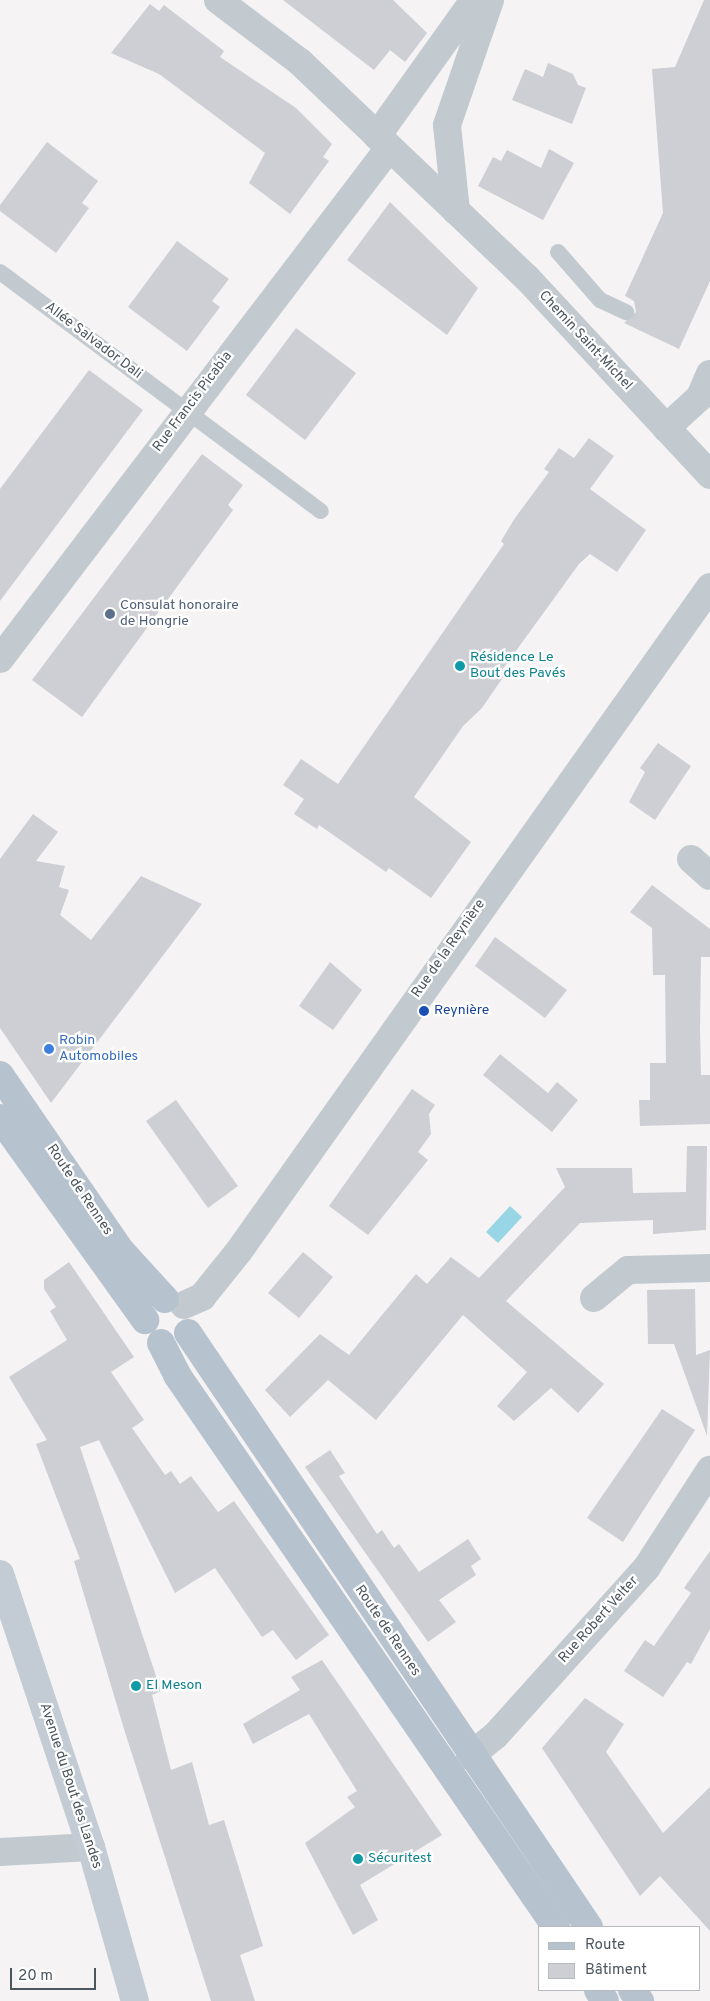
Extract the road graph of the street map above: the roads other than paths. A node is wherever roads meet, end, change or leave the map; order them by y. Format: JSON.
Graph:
{"nodes":[{"id":1,"x":218,"y":0,"type":"edge"},
{"id":2,"x":474,"y":0,"type":"edge"},
{"id":3,"x":490,"y":0,"type":"edge"},
{"id":4,"x":383,"y":142,"type":"junction"},
{"id":5,"x":456,"y":212,"type":"junction"},
{"id":6,"x":558,"y":252,"type":"dead end"},
{"id":7,"x":0,"y":272,"type":"edge"},
{"id":8,"x":626,"y":312,"type":"dead end"},
{"id":9,"x":710,"y":374,"type":"edge"},
{"id":10,"x":186,"y":410,"type":"junction"},
{"id":11,"x":666,"y":428,"type":"junction"},
{"id":12,"x":710,"y":475,"type":"edge"},
{"id":13,"x":321,"y":511,"type":"dead end"},
{"id":14,"x":710,"y":587,"type":"edge"},
{"id":15,"x":0,"y":659,"type":"edge"},
{"id":16,"x":0,"y":1075,"type":"edge"},
{"id":17,"x":0,"y":1118,"type":"edge"},
{"id":18,"x":710,"y":1268,"type":"edge"},
{"id":19,"x":594,"y":1298,"type":"dead end"},
{"id":20,"x":174,"y":1302,"type":"junction"},
{"id":21,"x":145,"y":1320,"type":"junction"},
{"id":22,"x":188,"y":1333,"type":"junction"},
{"id":23,"x":161,"y":1343,"type":"junction"},
{"id":24,"x":710,"y":1470,"type":"edge"},
{"id":25,"x":0,"y":1574,"type":"edge"},
{"id":26,"x":470,"y":1756,"type":"junction"},
{"id":27,"x":91,"y":1847,"type":"junction"},
{"id":28,"x":0,"y":1852,"type":"edge"},
{"id":29,"x":555,"y":1926,"type":"edge"},
{"id":30,"x":588,"y":1926,"type":"edge"},
{"id":31,"x":135,"y":2001,"type":"edge"}],
"edges":[{"from":1,"to":4,"type":"street","name":"Chemin Saint-Michel"},
{"from":2,"to":4,"type":"street"},
{"from":3,"to":5,"type":"street"},
{"from":4,"to":5,"type":"street","name":"Chemin Saint-Michel"},
{"from":4,"to":10,"type":"street","name":"Rue Francis Picabia"},
{"from":5,"to":11,"type":"street","name":"Chemin Saint-Michel"},
{"from":6,"to":8,"type":"lane"},
{"from":7,"to":10,"type":"lane","name":"Allée Salvador Dali"},
{"from":9,"to":11,"type":"street"},
{"from":10,"to":13,"type":"lane","name":"Allée Salvador Dali"},
{"from":10,"to":15,"type":"street","name":"Rue Francis Picabia"},
{"from":11,"to":12,"type":"street","name":"Chemin Saint-Michel"},
{"from":14,"to":20,"type":"street","name":"Rue de la Reynière"},
{"from":16,"to":20,"type":"main road","name":"Route de Rennes"},
{"from":17,"to":21,"type":"main road","name":"Route de Rennes"},
{"from":18,"to":19,"type":"street"},
{"from":20,"to":21,"type":"main road"},
{"from":20,"to":22,"type":"main road"},
{"from":21,"to":23,"type":"main road"},
{"from":22,"to":23,"type":"main road"},
{"from":22,"to":26,"type":"main road","name":"Route de Rennes"},
{"from":23,"to":29,"type":"main road","name":"Route de Rennes"},
{"from":24,"to":26,"type":"street","name":"Rue Robert Velter"},
{"from":25,"to":27,"type":"street","name":"Avenue du Bout des Landes"},
{"from":26,"to":30,"type":"main road","name":"Route de Rennes"},
{"from":27,"to":28,"type":"street"},
{"from":27,"to":31,"type":"street","name":"Avenue du Bout des Landes"}]}
